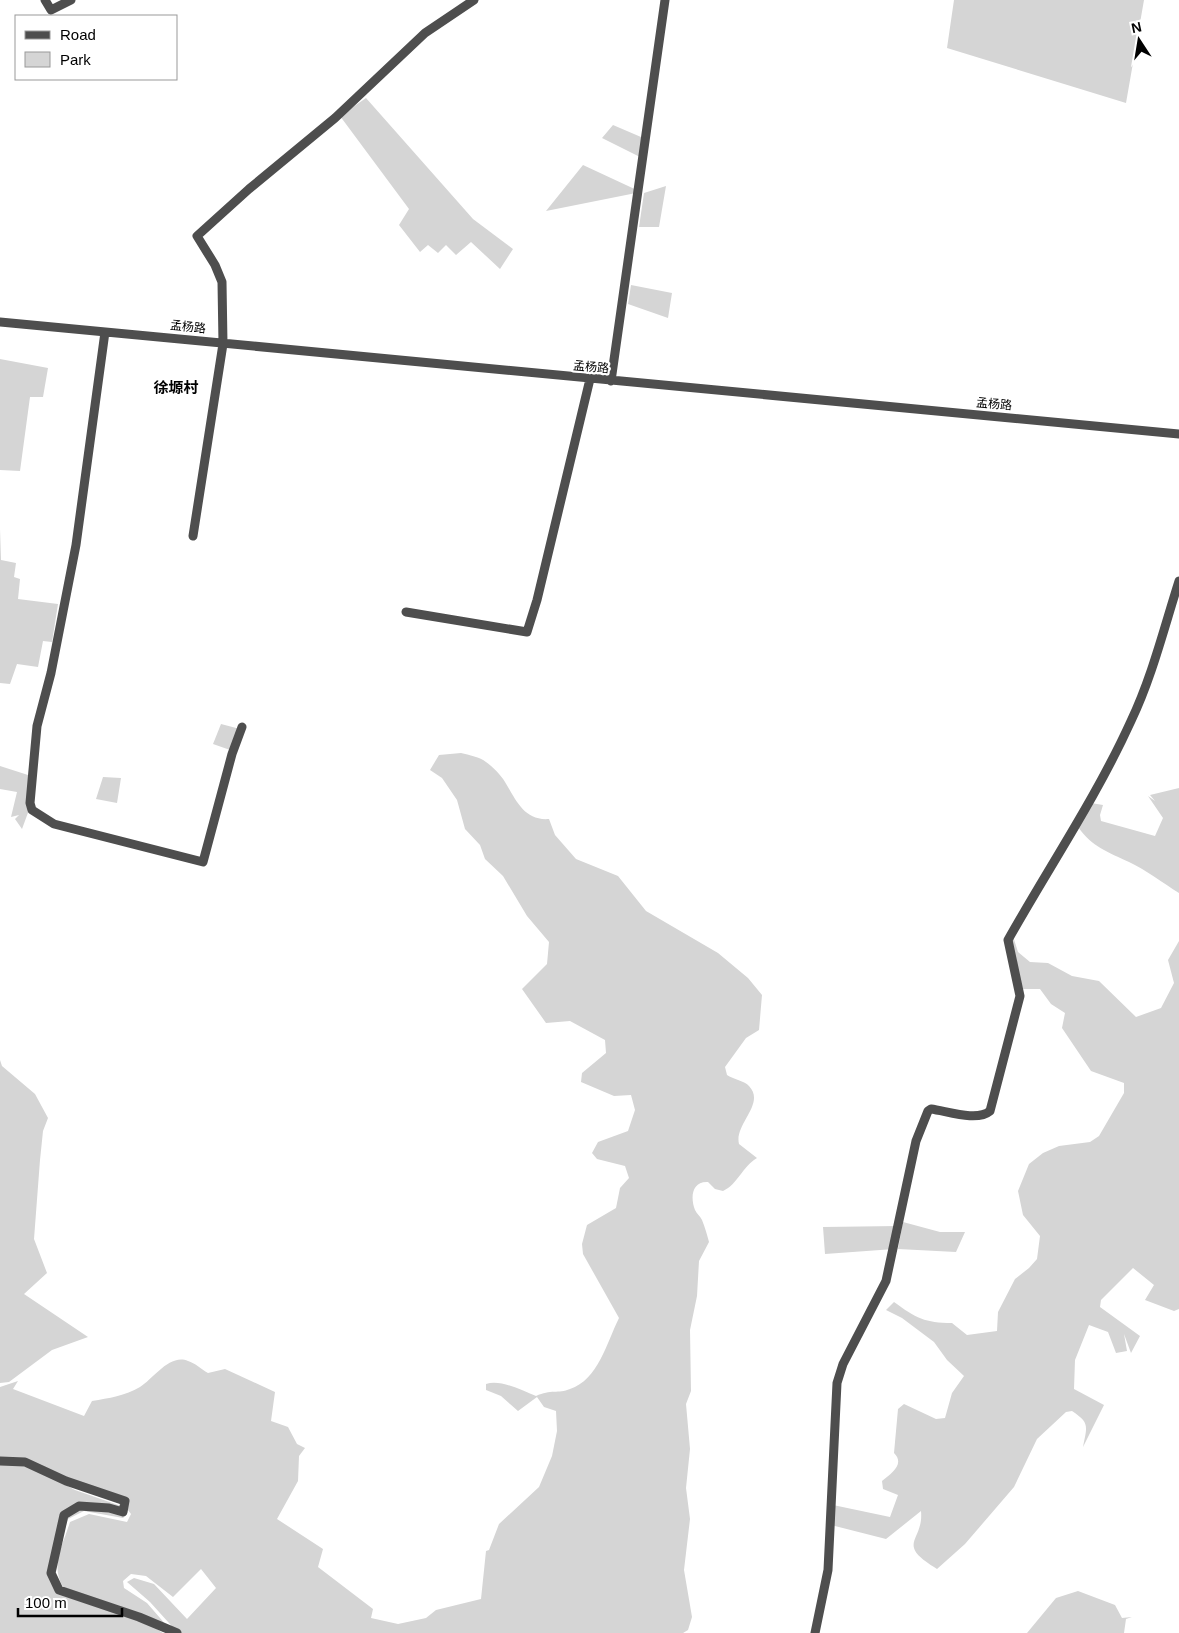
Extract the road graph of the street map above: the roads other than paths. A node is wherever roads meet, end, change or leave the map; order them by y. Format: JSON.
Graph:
{"nodes":[{"id":1,"x":45,"y":0,"type":"edge"},
{"id":2,"x":71,"y":0,"type":"edge"},
{"id":3,"x":474,"y":0,"type":"edge"},
{"id":4,"x":665,"y":0,"type":"edge"},
{"id":5,"x":0,"y":322,"type":"edge"},
{"id":6,"x":104,"y":332,"type":"junction"},
{"id":7,"x":223,"y":344,"type":"junction"},
{"id":8,"x":590,"y":379,"type":"junction"},
{"id":9,"x":611,"y":381,"type":"junction"},
{"id":10,"x":1179,"y":434,"type":"edge"},
{"id":11,"x":193,"y":536,"type":"dead end"},
{"id":12,"x":1179,"y":581,"type":"edge"},
{"id":13,"x":406,"y":612,"type":"dead end"},
{"id":14,"x":242,"y":727,"type":"dead end"},
{"id":15,"x":0,"y":1461,"type":"edge"},
{"id":16,"x":177,"y":1633,"type":"edge"},
{"id":17,"x":815,"y":1633,"type":"edge"}],
"edges":[{"from":1,"to":2,"type":"street"},
{"from":3,"to":7,"type":"street"},
{"from":4,"to":9,"type":"street"},
{"from":5,"to":6,"type":"street","name":"孟杨路"},
{"from":6,"to":7,"type":"street","name":"孟杨路"},
{"from":6,"to":14,"type":"street"},
{"from":7,"to":8,"type":"street","name":"孟杨路"},
{"from":7,"to":11,"type":"street"},
{"from":8,"to":9,"type":"street","name":"孟杨路"},
{"from":8,"to":13,"type":"street"},
{"from":9,"to":10,"type":"street","name":"孟杨路"},
{"from":12,"to":17,"type":"street"},
{"from":15,"to":16,"type":"street"}]}
